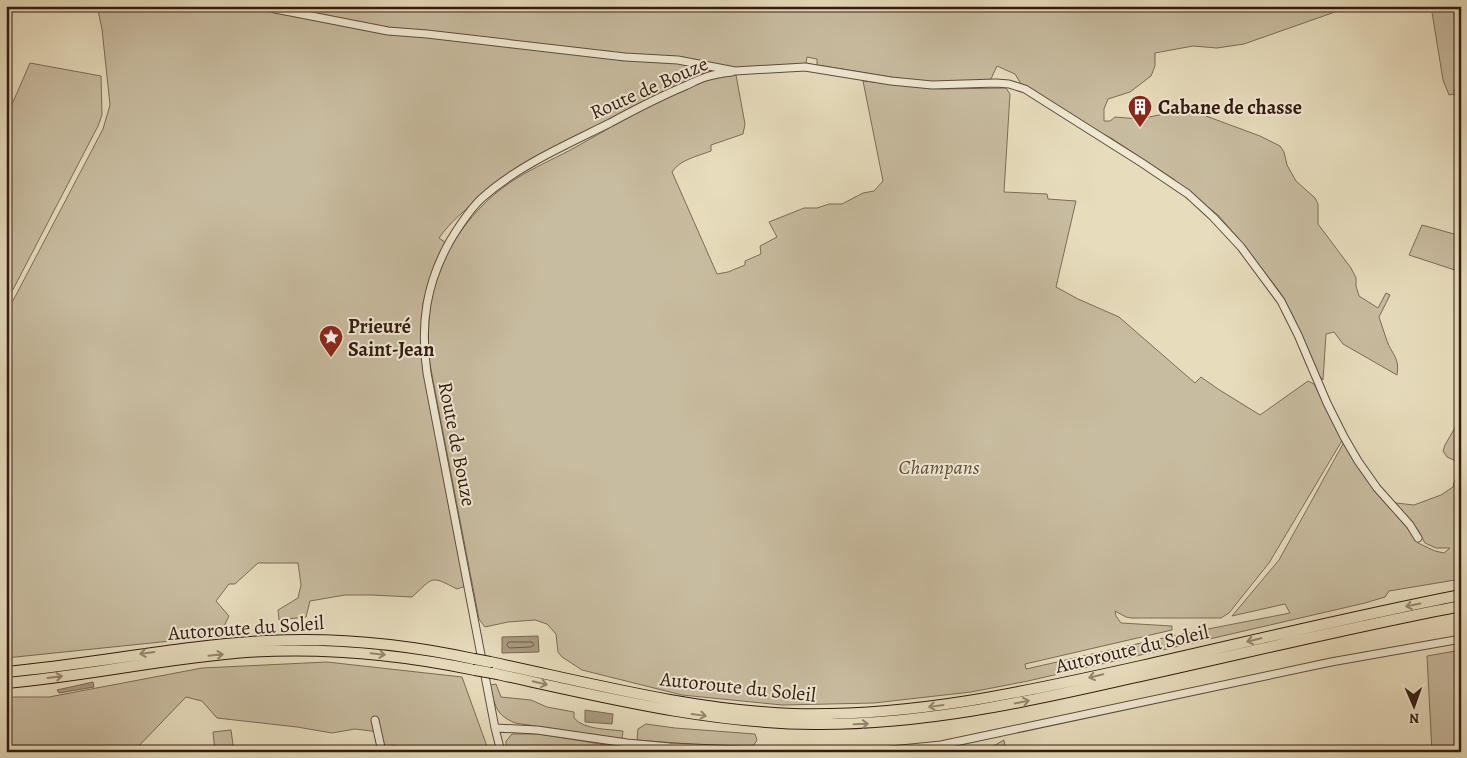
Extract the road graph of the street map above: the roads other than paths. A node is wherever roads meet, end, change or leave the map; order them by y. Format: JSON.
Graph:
{"nodes":[{"id":1,"x":260,"y":6,"type":"edge"},
{"id":2,"x":735,"y":71,"type":"junction"},
{"id":3,"x":1418,"y":538,"type":"dead end"},
{"id":4,"x":1461,"y":595,"type":"edge"},
{"id":5,"x":1461,"y":606,"type":"edge"},
{"id":6,"x":1461,"y":639,"type":"edge"},
{"id":7,"x":6,"y":672,"type":"edge"},
{"id":8,"x":6,"y":683,"type":"edge"},
{"id":9,"x":375,"y":720,"type":"dead end"},
{"id":10,"x":495,"y":728,"type":"junction"},
{"id":11,"x":382,"y":752,"type":"edge"},
{"id":12,"x":501,"y":752,"type":"edge"},
{"id":13,"x":787,"y":752,"type":"edge"},
{"id":14,"x":845,"y":752,"type":"edge"}],
"edges":[{"from":1,"to":2,"type":"street"},
{"from":2,"to":3,"type":"street"},
{"from":2,"to":10,"type":"street","name":"Route de Bouze"},
{"from":4,"to":7,"type":"highway","name":"Autoroute du Soleil","one_way":true,"bridge":true},
{"from":8,"to":5,"type":"highway","name":"Autoroute du Soleil","one_way":true,"bridge":true},
{"from":6,"to":14,"type":"street"},
{"from":9,"to":11,"type":"street"},
{"from":10,"to":12,"type":"street","name":"Route de Bouze"},
{"from":10,"to":13,"type":"street"}]}
